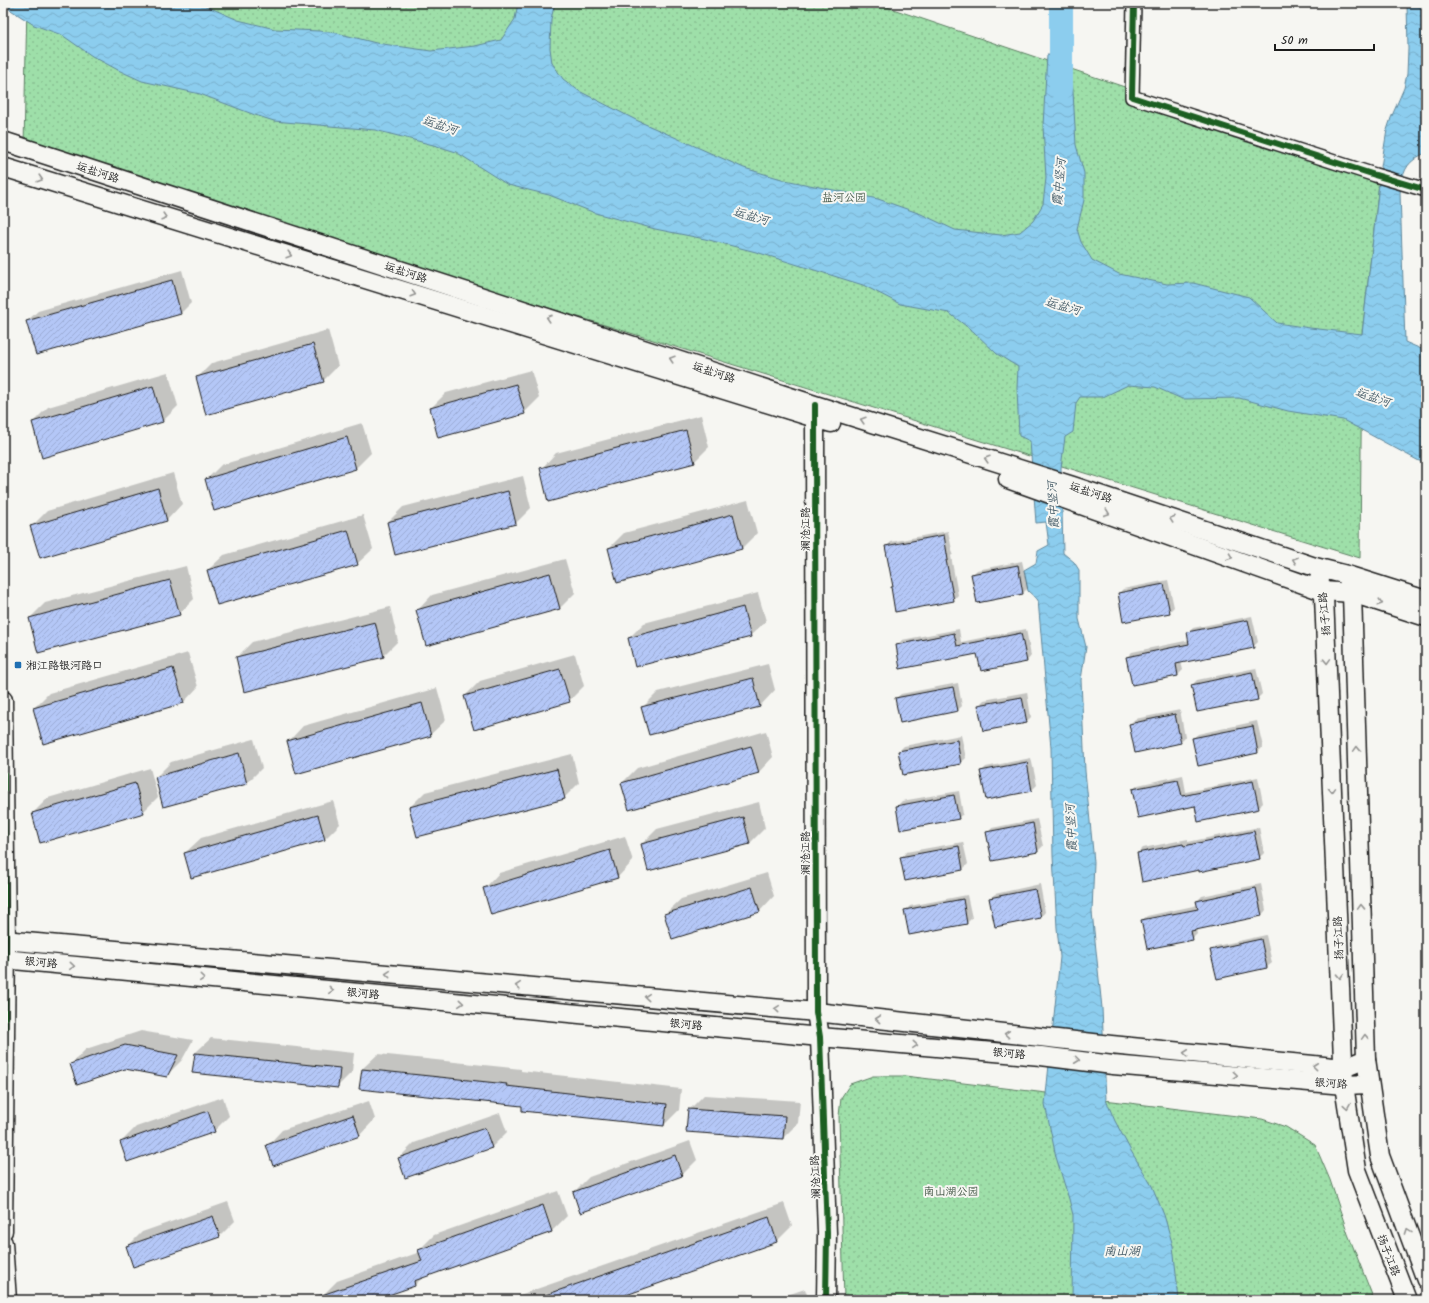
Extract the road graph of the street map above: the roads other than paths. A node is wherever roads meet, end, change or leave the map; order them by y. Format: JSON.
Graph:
{"nodes":[{"id":1,"x":1134,"y":3,"type":"edge"},
{"id":2,"x":3,"y":142,"type":"edge"},
{"id":3,"x":3,"y":167,"type":"edge"},
{"id":4,"x":1426,"y":190,"type":"edge"},
{"id":5,"x":815,"y":411,"type":"junction"},
{"id":6,"x":1072,"y":493,"type":"junction"},
{"id":7,"x":1315,"y":567,"type":"junction"},
{"id":8,"x":1347,"y":575,"type":"junction"},
{"id":9,"x":1322,"y":591,"type":"junction"},
{"id":10,"x":1352,"y":593,"type":"junction"},
{"id":11,"x":1426,"y":600,"type":"edge"},
{"id":12,"x":1426,"y":617,"type":"edge"},
{"id":13,"x":3,"y":700,"type":"edge"},
{"id":14,"x":5,"y":940,"type":"edge"},
{"id":15,"x":4,"y":959,"type":"edge"},
{"id":16,"x":816,"y":1012,"type":"junction"},
{"id":17,"x":820,"y":1037,"type":"junction"},
{"id":18,"x":1366,"y":1059,"type":"junction"},
{"id":19,"x":1344,"y":1077,"type":"junction"},
{"id":20,"x":1369,"y":1084,"type":"junction"},
{"id":21,"x":3,"y":1231,"type":"edge"},
{"id":22,"x":3,"y":1243,"type":"edge"},
{"id":23,"x":1426,"y":1280,"type":"edge"},
{"id":24,"x":7,"y":1300,"type":"edge"},
{"id":25,"x":826,"y":1300,"type":"edge"},
{"id":26,"x":1406,"y":1300,"type":"edge"}],
"edges":[{"from":1,"to":4,"type":"street"},
{"from":5,"to":2,"type":"main road","name":"运盐河路","one_way":true},
{"from":3,"to":5,"type":"main road","name":"运盐河路","one_way":true},
{"from":5,"to":6,"type":"main road","name":"运盐河路"},
{"from":5,"to":16,"type":"main road","name":"澜沧江路"},
{"from":7,"to":6,"type":"main road","name":"运盐河路","one_way":true},
{"from":6,"to":9,"type":"main road","name":"运盐河路","one_way":true},
{"from":7,"to":8,"type":"main road","name":"运盐河路"},
{"from":7,"to":9,"type":"main road","name":"扬子江路"},
{"from":8,"to":10,"type":"main road"},
{"from":8,"to":11,"type":"main road","name":"运盐河路"},
{"from":9,"to":10,"type":"main road","name":"运盐河路"},
{"from":9,"to":19,"type":"main road","name":"扬子江路","one_way":true},
{"from":10,"to":12,"type":"main road","name":"运盐河路","one_way":true},
{"from":18,"to":10,"type":"main road","one_way":true},
{"from":13,"to":14,"type":"main road"},
{"from":14,"to":15,"type":"main road"},
{"from":16,"to":14,"type":"main road","name":"银河路","one_way":true},
{"from":15,"to":17,"type":"main road","name":"银河路","one_way":true},
{"from":15,"to":21,"type":"main road"},
{"from":16,"to":17,"type":"main road","name":"澜沧江路"},
{"from":19,"to":16,"type":"main road","name":"银河路","one_way":true},
{"from":17,"to":19,"type":"main road","name":"银河路","one_way":true},
{"from":17,"to":25,"type":"main road","name":"澜沧江路"},
{"from":18,"to":19,"type":"main road","name":"银河路"},
{"from":18,"to":20,"type":"main road"},
{"from":19,"to":20,"type":"main road","name":"银河路"},
{"from":19,"to":26,"type":"main road","name":"扬子江路","one_way":true},
{"from":23,"to":20,"type":"main road","one_way":true},
{"from":22,"to":24,"type":"main road"}]}
